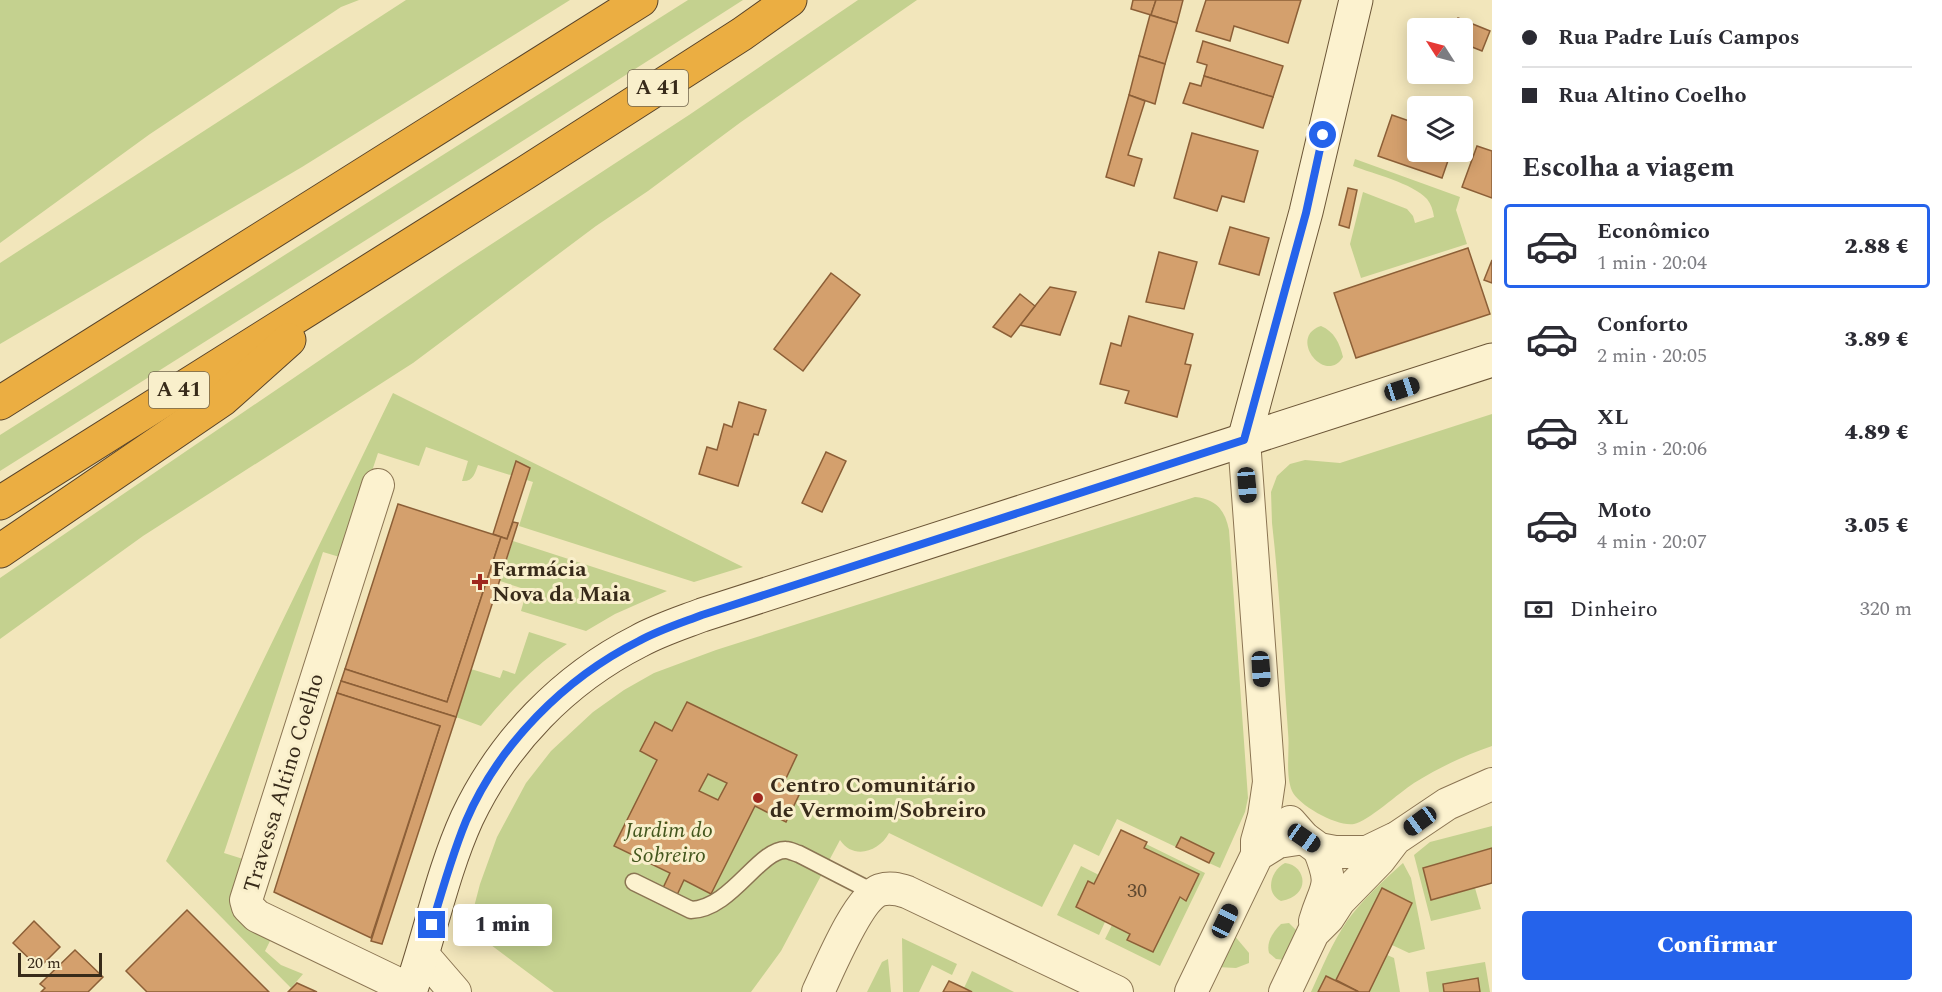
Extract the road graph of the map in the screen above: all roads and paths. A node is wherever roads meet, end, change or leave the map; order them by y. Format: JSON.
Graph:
{"nodes":[{"id":1,"x":641,"y":0,"type":"edge"},
{"id":2,"x":790,"y":0,"type":"edge"},
{"id":3,"x":1356,"y":0,"type":"edge"},
{"id":4,"x":358,"y":278,"type":"junction"},
{"id":5,"x":1492,"y":360,"type":"edge"},
{"id":6,"x":0,"y":404,"type":"edge"},
{"id":7,"x":1244,"y":440,"type":"junction"},
{"id":8,"x":378,"y":485,"type":"dead end"},
{"id":9,"x":0,"y":503,"type":"edge"},
{"id":10,"x":0,"y":551,"type":"edge"},
{"id":11,"x":1269,"y":782,"type":"junction"},
{"id":12,"x":1492,"y":784,"type":"edge"},
{"id":13,"x":1395,"y":839,"type":"junction"},
{"id":14,"x":1311,"y":843,"type":"junction"},
{"id":15,"x":1257,"y":855,"type":"junction"},
{"id":16,"x":634,"y":882,"type":"dead end"},
{"id":17,"x":875,"y":893,"type":"junction"},
{"id":18,"x":1313,"y":933,"type":"junction"},
{"id":19,"x":423,"y":955,"type":"junction"},
{"id":20,"x":410,"y":991,"type":"edge"},
{"id":21,"x":455,"y":992,"type":"edge"},
{"id":22,"x":818,"y":992,"type":"edge"},
{"id":23,"x":1117,"y":992,"type":"edge"},
{"id":24,"x":1191,"y":992,"type":"edge"},
{"id":25,"x":1284,"y":992,"type":"edge"}],
"edges":[{"from":1,"to":6,"type":"highway"},
{"from":2,"to":4,"type":"highway","number":"A 41"},
{"from":3,"to":7,"type":"main road"},
{"from":4,"to":9,"type":"highway","number":"A 41"},
{"from":4,"to":10,"type":"highway"},
{"from":5,"to":7,"type":"main road"},
{"from":7,"to":11,"type":"street"},
{"from":7,"to":19,"type":"main road"},
{"from":8,"to":20,"type":"street","name":"Travessa Altino Coelho"},
{"from":11,"to":14,"type":"street"},
{"from":11,"to":15,"type":"street"},
{"from":12,"to":13,"type":"street"},
{"from":13,"to":14,"type":"street"},
{"from":13,"to":18,"type":"street"},
{"from":14,"to":15,"type":"street"},
{"from":14,"to":18,"type":"street"},
{"from":15,"to":24,"type":"street"},
{"from":16,"to":17,"type":"lane"},
{"from":17,"to":22,"type":"street"},
{"from":17,"to":23,"type":"street"},
{"from":18,"to":25,"type":"street"},
{"from":19,"to":20,"type":"main road"},
{"from":19,"to":21,"type":"street"}]}
